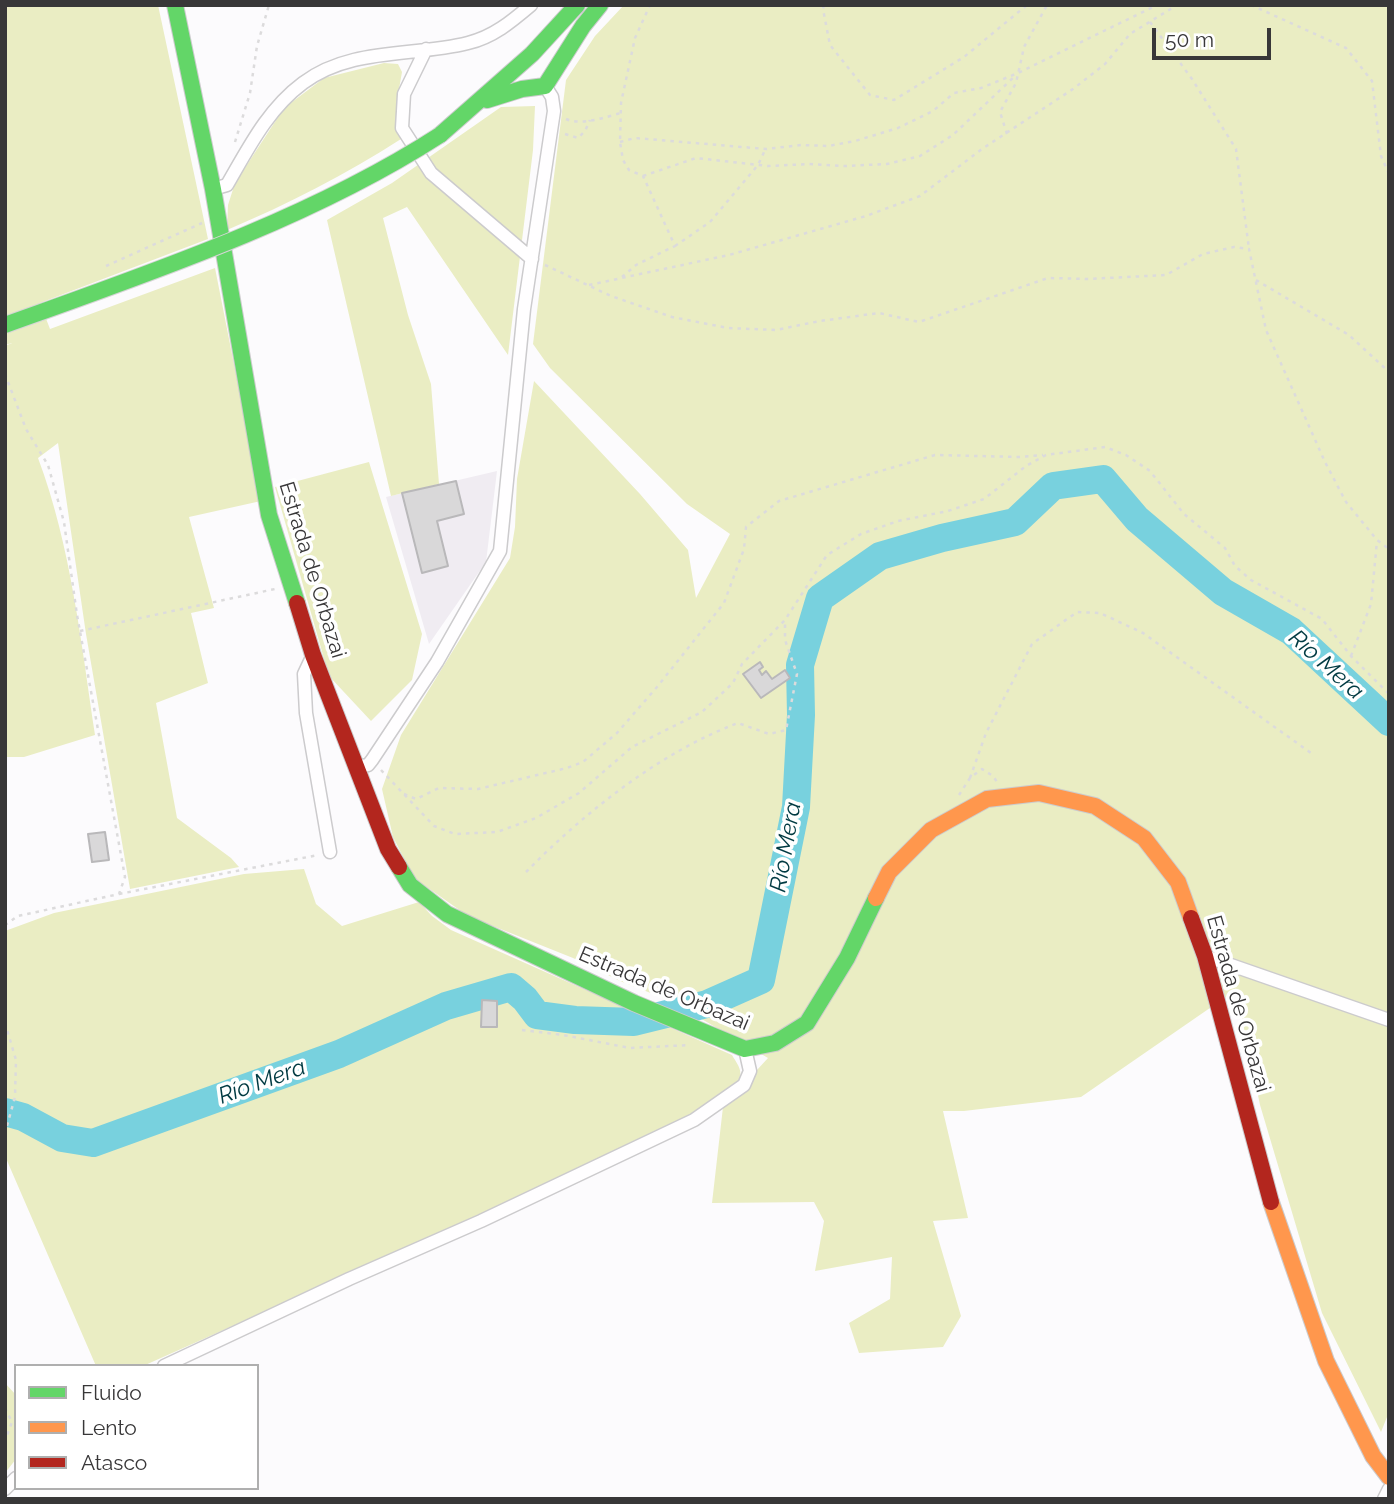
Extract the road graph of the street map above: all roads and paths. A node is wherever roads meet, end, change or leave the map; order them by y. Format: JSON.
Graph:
{"nodes":[{"id":1,"x":176,"y":5,"type":"edge"},
{"id":2,"x":269,"y":5,"type":"edge"},
{"id":3,"x":531,"y":5,"type":"edge"},
{"id":4,"x":600,"y":5,"type":"edge"},
{"id":5,"x":650,"y":5,"type":"edge"},
{"id":6,"x":824,"y":5,"type":"edge"},
{"id":7,"x":1027,"y":5,"type":"edge"},
{"id":8,"x":1047,"y":5,"type":"edge"},
{"id":9,"x":1157,"y":5,"type":"edge"},
{"id":10,"x":1177,"y":5,"type":"edge"},
{"id":11,"x":1251,"y":5,"type":"edge"},
{"id":12,"x":574,"y":6,"type":"edge"},
{"id":13,"x":1150,"y":22,"type":"junction"},
{"id":14,"x":426,"y":48,"type":"junction"},
{"id":15,"x":1018,"y":73,"type":"junction"},
{"id":16,"x":545,"y":86,"type":"junction"},
{"id":17,"x":479,"y":103,"type":"junction"},
{"id":18,"x":554,"y":111,"type":"junction"},
{"id":19,"x":621,"y":113,"type":"junction"},
{"id":20,"x":590,"y":120,"type":"junction"},
{"id":21,"x":552,"y":130,"type":"junction"},
{"id":22,"x":1007,"y":134,"type":"junction"},
{"id":23,"x":620,"y":142,"type":"junction"},
{"id":24,"x":766,"y":149,"type":"junction"},
{"id":25,"x":758,"y":165,"type":"junction"},
{"id":26,"x":237,"y":167,"type":"junction"},
{"id":27,"x":1389,"y":174,"type":"edge"},
{"id":28,"x":643,"y":176,"type":"junction"},
{"id":29,"x":213,"y":189,"type":"junction"},
{"id":30,"x":675,"y":246,"type":"junction"},
{"id":31,"x":1250,"y":249,"type":"junction"},
{"id":32,"x":531,"y":259,"type":"junction"},
{"id":33,"x":622,"y":278,"type":"junction"},
{"id":34,"x":1256,"y":280,"type":"junction"},
{"id":35,"x":587,"y":285,"type":"junction"},
{"id":36,"x":5,"y":325,"type":"edge"},
{"id":37,"x":1389,"y":372,"type":"edge"},
{"id":38,"x":5,"y":374,"type":"edge"},
{"id":39,"x":1046,"y":455,"type":"junction"},
{"id":40,"x":1377,"y":540,"type":"junction"},
{"id":41,"x":1389,"y":549,"type":"edge"},
{"id":42,"x":291,"y":586,"type":"junction"},
{"id":43,"x":785,"y":620,"type":"junction"},
{"id":44,"x":80,"y":631,"type":"junction"},
{"id":45,"x":313,"y":655,"type":"junction"},
{"id":46,"x":1351,"y":656,"type":"junction"},
{"id":47,"x":1389,"y":694,"type":"edge"},
{"id":48,"x":1311,"y":753,"type":"dead end"},
{"id":49,"x":365,"y":763,"type":"junction"},
{"id":50,"x":970,"y":778,"type":"dead end"},
{"id":51,"x":401,"y":793,"type":"junction"},
{"id":52,"x":330,"y":852,"type":"dead end"},
{"id":53,"x":300,"y":859,"type":"dead end"},
{"id":54,"x":526,"y":872,"type":"dead end"},
{"id":55,"x":119,"y":894,"type":"junction"},
{"id":56,"x":5,"y":925,"type":"edge"},
{"id":57,"x":1205,"y":956,"type":"junction"},
{"id":58,"x":1389,"y":1020,"type":"edge"},
{"id":59,"x":5,"y":1024,"type":"edge"},
{"id":60,"x":522,"y":1030,"type":"dead end"},
{"id":61,"x":694,"y":1046,"type":"dead end"},
{"id":62,"x":745,"y":1049,"type":"junction"},
{"id":63,"x":5,"y":1133,"type":"edge"},
{"id":64,"x":168,"y":1364,"type":"edge"},
{"id":65,"x":5,"y":1408,"type":"edge"},
{"id":66,"x":12,"y":1422,"type":"junction"},
{"id":67,"x":14,"y":1424,"type":"edge"},
{"id":68,"x":5,"y":1441,"type":"edge"},
{"id":69,"x":1389,"y":1477,"type":"edge"},
{"id":70,"x":1389,"y":1489,"type":"edge"},
{"id":71,"x":1384,"y":1499,"type":"edge"}],
"edges":[{"from":1,"to":29,"type":"main road","name":"Estrada de Orbazai"},
{"from":2,"to":26,"type":"path"},
{"from":3,"to":14,"type":"street"},
{"from":4,"to":16,"type":"main road"},
{"from":5,"to":19,"type":"path"},
{"from":6,"to":7,"type":"path"},
{"from":8,"to":15,"type":"path"},
{"from":9,"to":15,"type":"path"},
{"from":10,"to":13,"type":"path"},
{"from":11,"to":27,"type":"path"},
{"from":12,"to":17,"type":"main road"},
{"from":13,"to":22,"type":"path"},
{"from":13,"to":31,"type":"path"},
{"from":14,"to":26,"type":"street"},
{"from":14,"to":32,"type":"street"},
{"from":15,"to":22,"type":"path"},
{"from":15,"to":24,"type":"path"},
{"from":15,"to":25,"type":"path"},
{"from":16,"to":17,"type":"main road"},
{"from":16,"to":18,"type":"street"},
{"from":17,"to":36,"type":"main road","bridge":true},
{"from":18,"to":20,"type":"path"},
{"from":18,"to":21,"type":"street"},
{"from":19,"to":20,"type":"path"},
{"from":19,"to":23,"type":"path"},
{"from":20,"to":21,"type":"path"},
{"from":21,"to":32,"type":"street"},
{"from":22,"to":33,"type":"path"},
{"from":23,"to":24,"type":"path"},
{"from":23,"to":28,"type":"path"},
{"from":24,"to":25,"type":"path"},
{"from":25,"to":28,"type":"path"},
{"from":25,"to":30,"type":"path"},
{"from":26,"to":29,"type":"street"},
{"from":28,"to":30,"type":"path"},
{"from":29,"to":42,"type":"main road","name":"Estrada de Orbazai"},
{"from":30,"to":33,"type":"path"},
{"from":31,"to":34,"type":"path"},
{"from":31,"to":35,"type":"path"},
{"from":32,"to":35,"type":"path"},
{"from":32,"to":49,"type":"street"},
{"from":33,"to":35,"type":"path"},
{"from":34,"to":37,"type":"path"},
{"from":34,"to":40,"type":"path"},
{"from":38,"to":44,"type":"path"},
{"from":39,"to":43,"type":"path"},
{"from":39,"to":46,"type":"path"},
{"from":39,"to":51,"type":"path"},
{"from":40,"to":41,"type":"path"},
{"from":40,"to":46,"type":"path"},
{"from":42,"to":44,"type":"path"},
{"from":42,"to":45,"type":"main road","name":"Estrada de Orbazai"},
{"from":43,"to":51,"type":"path"},
{"from":43,"to":54,"type":"path"},
{"from":44,"to":55,"type":"path"},
{"from":45,"to":49,"type":"main road","name":"Estrada de Orbazai"},
{"from":45,"to":52,"type":"street"},
{"from":46,"to":47,"type":"path"},
{"from":48,"to":50,"type":"path"},
{"from":49,"to":51,"type":"path"},
{"from":49,"to":62,"type":"main road","name":"Estrada de Orbazai"},
{"from":53,"to":55,"type":"path"},
{"from":55,"to":56,"type":"path"},
{"from":57,"to":58,"type":"street"},
{"from":57,"to":62,"type":"main road","name":"Estrada de Orbazai"},
{"from":57,"to":69,"type":"main road","name":"Estrada de Orbazai"},
{"from":59,"to":63,"type":"path"},
{"from":60,"to":61,"type":"path"},
{"from":62,"to":64,"type":"street"},
{"from":65,"to":66,"type":"path"},
{"from":66,"to":67,"type":"path"},
{"from":66,"to":68,"type":"path"},
{"from":70,"to":71,"type":"street"}]}
